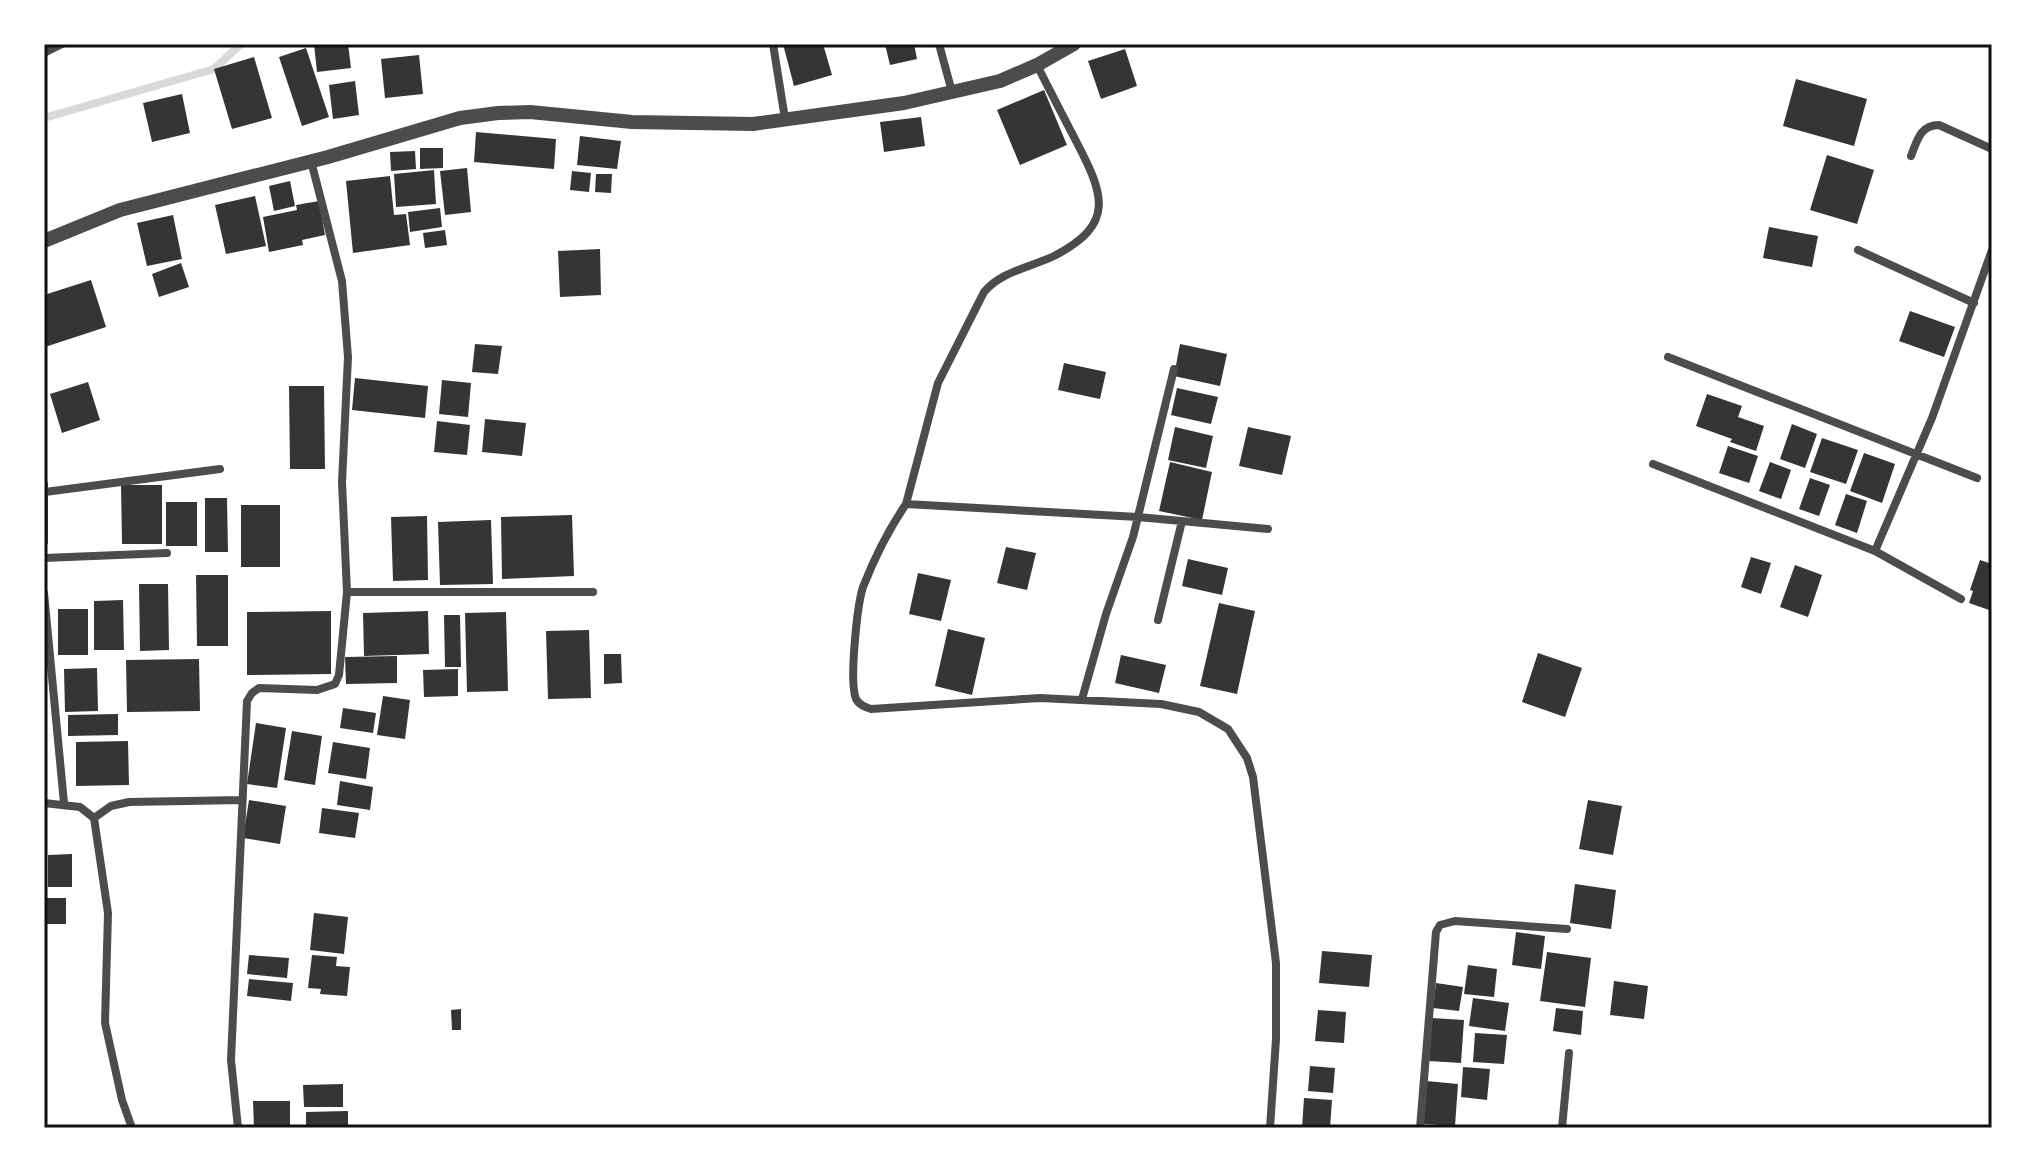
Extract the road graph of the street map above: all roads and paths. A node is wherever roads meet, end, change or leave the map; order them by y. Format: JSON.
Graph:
{"nodes":[{"id":1,"x":62,"y":44,"type":"edge"},
{"id":2,"x":773,"y":44,"type":"edge"},
{"id":3,"x":939,"y":44,"type":"edge"},
{"id":4,"x":1074,"y":44,"type":"edge"},
{"id":5,"x":44,"y":53,"type":"edge"},
{"id":6,"x":1037,"y":65,"type":"junction"},
{"id":7,"x":952,"y":92,"type":"junction"},
{"id":8,"x":785,"y":119,"type":"junction"},
{"id":9,"x":1992,"y":149,"type":"edge"},
{"id":10,"x":1911,"y":156,"type":"dead end"},
{"id":11,"x":311,"y":161,"type":"junction"},
{"id":12,"x":44,"y":241,"type":"edge"},
{"id":13,"x":1858,"y":250,"type":"dead end"},
{"id":14,"x":1992,"y":250,"type":"edge"},
{"id":15,"x":1974,"y":303,"type":"junction"},
{"id":16,"x":1668,"y":357,"type":"dead end"},
{"id":17,"x":1174,"y":369,"type":"dead end"},
{"id":18,"x":1915,"y":455,"type":"junction"},
{"id":19,"x":1653,"y":464,"type":"dead end"},
{"id":20,"x":220,"y":469,"type":"dead end"},
{"id":21,"x":1977,"y":478,"type":"dead end"},
{"id":22,"x":45,"y":488,"type":"edge"},
{"id":23,"x":906,"y":504,"type":"junction"},
{"id":24,"x":1138,"y":517,"type":"junction"},
{"id":25,"x":1182,"y":521,"type":"junction"},
{"id":26,"x":1268,"y":529,"type":"dead end"},
{"id":27,"x":44,"y":542,"type":"edge"},
{"id":28,"x":1875,"y":551,"type":"junction"},
{"id":29,"x":167,"y":553,"type":"dead end"},
{"id":30,"x":44,"y":558,"type":"edge"},
{"id":31,"x":347,"y":592,"type":"junction"},
{"id":32,"x":593,"y":592,"type":"dead end"},
{"id":33,"x":44,"y":593,"type":"edge"},
{"id":34,"x":1961,"y":599,"type":"dead end"},
{"id":35,"x":1158,"y":620,"type":"dead end"},
{"id":36,"x":1082,"y":699,"type":"junction"},
{"id":37,"x":242,"y":800,"type":"junction"},
{"id":38,"x":44,"y":803,"type":"edge"},
{"id":39,"x":64,"y":803,"type":"junction"},
{"id":40,"x":94,"y":818,"type":"junction"},
{"id":41,"x":1567,"y":929,"type":"dead end"},
{"id":42,"x":1569,"y":1053,"type":"dead end"},
{"id":43,"x":132,"y":1128,"type":"edge"},
{"id":44,"x":238,"y":1128,"type":"edge"},
{"id":45,"x":1270,"y":1128,"type":"edge"},
{"id":46,"x":1420,"y":1128,"type":"edge"},
{"id":47,"x":1562,"y":1128,"type":"edge"}],
"edges":[{"from":1,"to":5,"type":"street"},
{"from":2,"to":8,"type":"street"},
{"from":3,"to":7,"type":"street"},
{"from":4,"to":6,"type":"street"},
{"from":6,"to":7,"type":"street"},
{"from":6,"to":23,"type":"street"},
{"from":7,"to":8,"type":"street"},
{"from":8,"to":11,"type":"street"},
{"from":9,"to":10,"type":"street"},
{"from":11,"to":12,"type":"street"},
{"from":11,"to":31,"type":"street"},
{"from":13,"to":15,"type":"street"},
{"from":14,"to":15,"type":"street"},
{"from":15,"to":18,"type":"street"},
{"from":16,"to":18,"type":"street"},
{"from":17,"to":24,"type":"street"},
{"from":18,"to":21,"type":"street"},
{"from":18,"to":28,"type":"street"},
{"from":19,"to":28,"type":"street"},
{"from":20,"to":22,"type":"street"},
{"from":22,"to":27,"type":"street"},
{"from":23,"to":24,"type":"street"},
{"from":23,"to":36,"type":"street"},
{"from":24,"to":25,"type":"street"},
{"from":24,"to":36,"type":"street"},
{"from":25,"to":26,"type":"street"},
{"from":25,"to":35,"type":"street"},
{"from":28,"to":34,"type":"street"},
{"from":29,"to":30,"type":"street"},
{"from":31,"to":32,"type":"street"},
{"from":31,"to":37,"type":"street"},
{"from":33,"to":39,"type":"street"},
{"from":36,"to":45,"type":"street"},
{"from":37,"to":40,"type":"street"},
{"from":37,"to":44,"type":"street"},
{"from":38,"to":39,"type":"street"},
{"from":39,"to":40,"type":"street"},
{"from":40,"to":43,"type":"street"},
{"from":41,"to":46,"type":"street"},
{"from":42,"to":47,"type":"street"}]}
